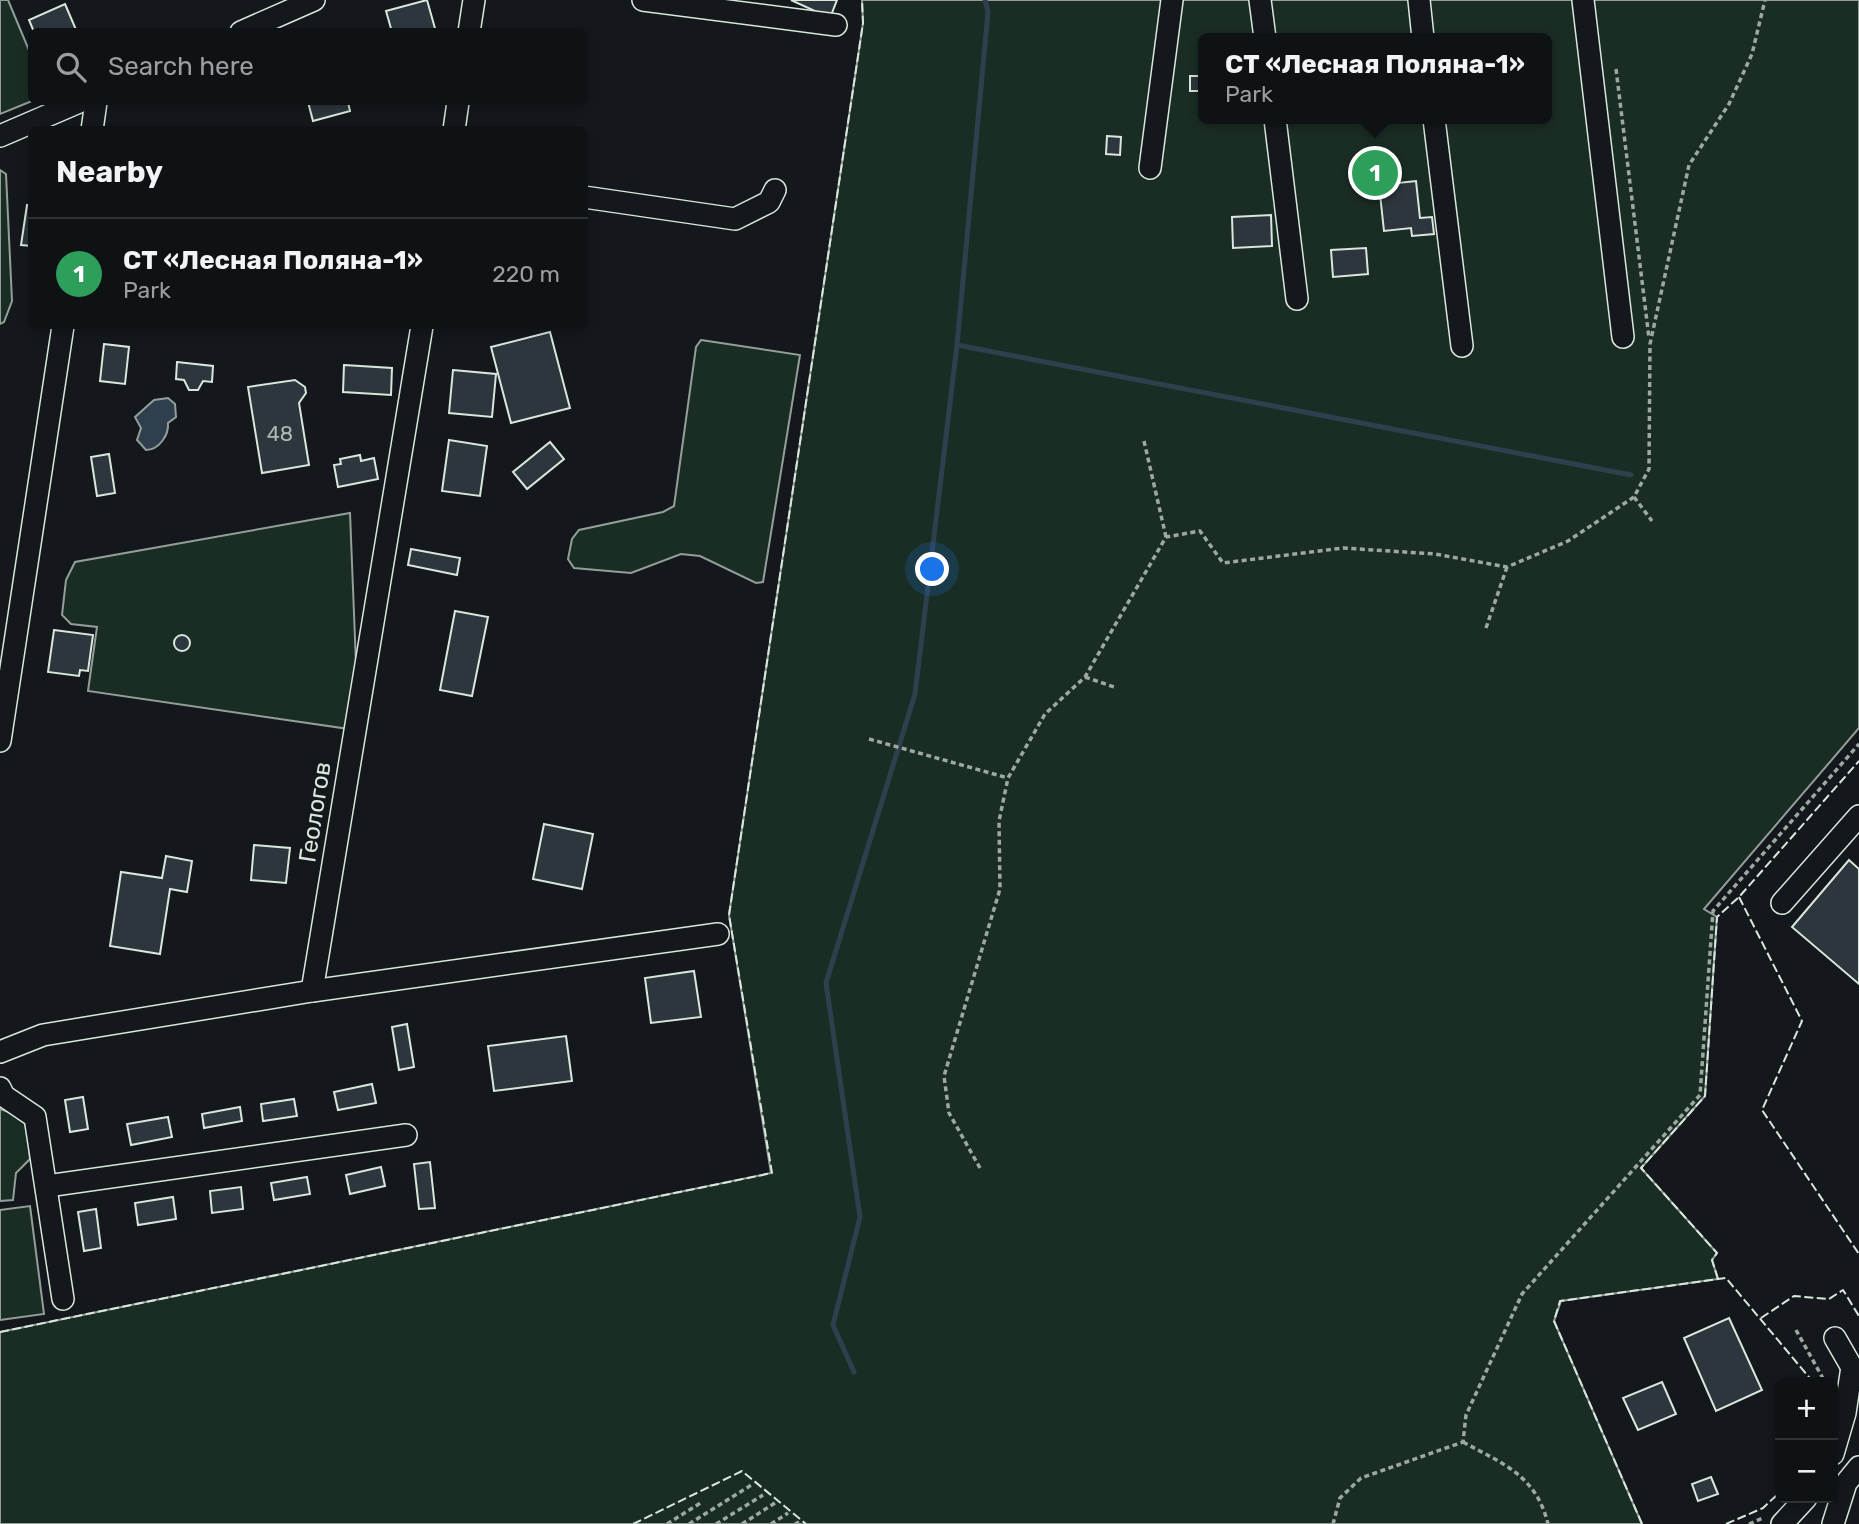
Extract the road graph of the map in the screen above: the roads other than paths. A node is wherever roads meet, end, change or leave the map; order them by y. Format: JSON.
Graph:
{"nodes":[{"id":1,"x":314,"y":0,"type":"edge"},
{"id":2,"x":474,"y":0,"type":"edge"},
{"id":3,"x":643,"y":0,"type":"edge"},
{"id":4,"x":1172,"y":0,"type":"edge"},
{"id":5,"x":1260,"y":0,"type":"edge"},
{"id":6,"x":1419,"y":0,"type":"edge"},
{"id":7,"x":1583,"y":0,"type":"edge"},
{"id":8,"x":836,"y":25,"type":"dead end"},
{"id":9,"x":250,"y":28,"type":"edge"},
{"id":10,"x":470,"y":28,"type":"edge"},
{"id":11,"x":1264,"y":33,"type":"edge"},
{"id":12,"x":1422,"y":33,"type":"edge"},
{"id":13,"x":72,"y":105,"type":"edge"},
{"id":14,"x":96,"y":105,"type":"edge"},
{"id":15,"x":458,"y":105,"type":"edge"},
{"id":16,"x":1276,"y":124,"type":"edge"},
{"id":17,"x":1435,"y":124,"type":"edge"},
{"id":18,"x":93,"y":126,"type":"edge"},
{"id":19,"x":455,"y":126,"type":"edge"},
{"id":20,"x":0,"y":135,"type":"edge"},
{"id":21,"x":1150,"y":168,"type":"dead end"},
{"id":22,"x":775,"y":190,"type":"dead end"},
{"id":23,"x":588,"y":198,"type":"edge"},
{"id":24,"x":1297,"y":299,"type":"dead end"},
{"id":25,"x":63,"y":329,"type":"edge"},
{"id":26,"x":422,"y":329,"type":"edge"},
{"id":27,"x":1623,"y":337,"type":"dead end"},
{"id":28,"x":1462,"y":346,"type":"dead end"},
{"id":29,"x":0,"y":741,"type":"edge"},
{"id":30,"x":1859,"y":816,"type":"edge"},
{"id":31,"x":1782,"y":903,"type":"dead end"},
{"id":32,"x":718,"y":934,"type":"dead end"},
{"id":33,"x":312,"y":992,"type":"junction"},
{"id":34,"x":0,"y":1052,"type":"edge"},
{"id":35,"x":0,"y":1088,"type":"edge"},
{"id":36,"x":406,"y":1135,"type":"dead end"},
{"id":37,"x":47,"y":1186,"type":"junction"},
{"id":38,"x":63,"y":1299,"type":"dead end"},
{"id":39,"x":1835,"y":1338,"type":"dead end"},
{"id":40,"x":1855,"y":1374,"type":"edge"},
{"id":41,"x":1837,"y":1440,"type":"edge"},
{"id":42,"x":1859,"y":1467,"type":"edge"},
{"id":43,"x":1801,"y":1503,"type":"edge"},
{"id":44,"x":1782,"y":1524,"type":"edge"},
{"id":45,"x":1833,"y":1524,"type":"edge"}],
"edges":[{"from":1,"to":9,"type":"street"},
{"from":2,"to":10,"type":"street"},
{"from":3,"to":8,"type":"street"},
{"from":4,"to":21,"type":"street"},
{"from":5,"to":11,"type":"street"},
{"from":6,"to":12,"type":"street"},
{"from":7,"to":27,"type":"street"},
{"from":13,"to":20,"type":"street"},
{"from":14,"to":18,"type":"street"},
{"from":15,"to":19,"type":"street"},
{"from":16,"to":24,"type":"street"},
{"from":17,"to":28,"type":"street"},
{"from":22,"to":23,"type":"street"},
{"from":25,"to":29,"type":"street"},
{"from":26,"to":33,"type":"street","name":"Геологов"},
{"from":30,"to":31,"type":"street"},
{"from":32,"to":33,"type":"street"},
{"from":33,"to":34,"type":"street"},
{"from":35,"to":37,"type":"street"},
{"from":36,"to":37,"type":"street"},
{"from":37,"to":38,"type":"street"},
{"from":39,"to":40,"type":"street"},
{"from":40,"to":41,"type":"street"},
{"from":42,"to":45,"type":"street"},
{"from":43,"to":44,"type":"street"}]}
